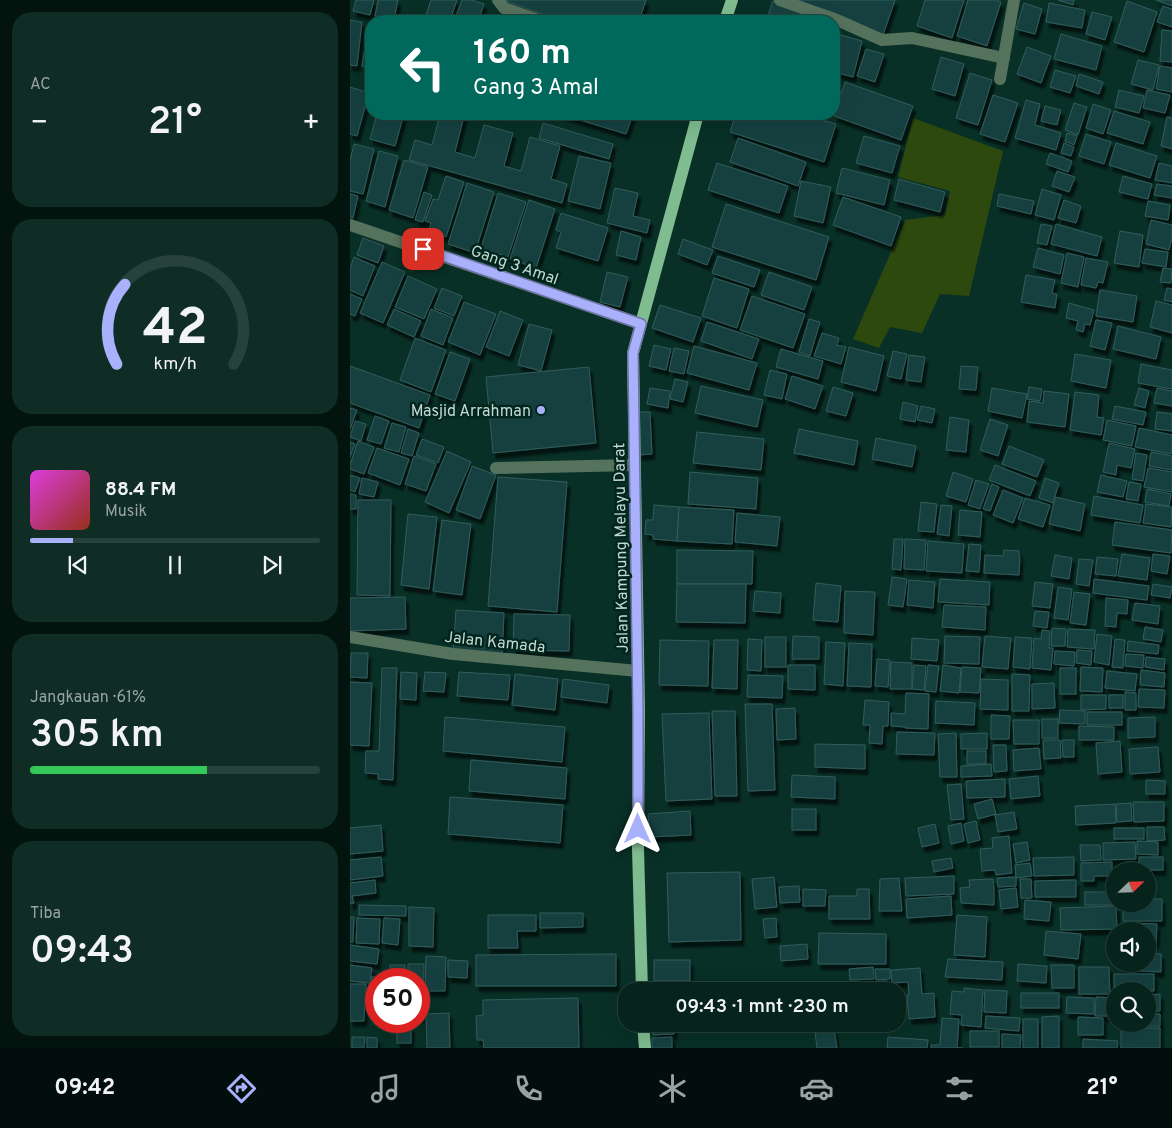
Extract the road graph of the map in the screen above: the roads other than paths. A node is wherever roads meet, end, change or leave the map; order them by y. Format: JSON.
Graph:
{"nodes":[{"id":1,"x":498,"y":0,"type":"edge"},
{"id":2,"x":732,"y":0,"type":"edge"},
{"id":3,"x":780,"y":0,"type":"edge"},
{"id":4,"x":1014,"y":0,"type":"edge"},
{"id":5,"x":524,"y":15,"type":"edge"},
{"id":6,"x":727,"y":15,"type":"edge"},
{"id":7,"x":822,"y":15,"type":"edge"},
{"id":8,"x":840,"y":22,"type":"edge"},
{"id":9,"x":1004,"y":58,"type":"junction"},
{"id":10,"x":1000,"y":79,"type":"dead end"},
{"id":11,"x":696,"y":120,"type":"edge"},
{"id":12,"x":350,"y":225,"type":"edge"},
{"id":13,"x":641,"y":324,"type":"junction"},
{"id":14,"x":635,"y":465,"type":"junction"},
{"id":15,"x":496,"y":468,"type":"dead end"},
{"id":16,"x":350,"y":637,"type":"edge"},
{"id":17,"x":638,"y":671,"type":"junction"},
{"id":18,"x":642,"y":982,"type":"edge"},
{"id":19,"x":644,"y":1032,"type":"edge"},
{"id":20,"x":645,"y":1048,"type":"edge"}],
"edges":[{"from":1,"to":5,"type":"street"},
{"from":2,"to":6,"type":"main road"},
{"from":3,"to":7,"type":"street"},
{"from":4,"to":9,"type":"street"},
{"from":8,"to":9,"type":"street"},
{"from":9,"to":10,"type":"street"},
{"from":11,"to":13,"type":"main road","name":"Jalan Kampung Melayu Darat"},
{"from":12,"to":13,"type":"street","name":"Gang 3 Amal"},
{"from":13,"to":14,"type":"main road","name":"Jalan Kampung Melayu Darat"},
{"from":14,"to":15,"type":"street"},
{"from":14,"to":17,"type":"main road","name":"Jalan Kampung Melayu Darat"},
{"from":16,"to":17,"type":"street","name":"Jalan Kamada"},
{"from":17,"to":18,"type":"main road","name":"Jalan Kampung Melayu Darat"},
{"from":19,"to":20,"type":"main road"}]}
